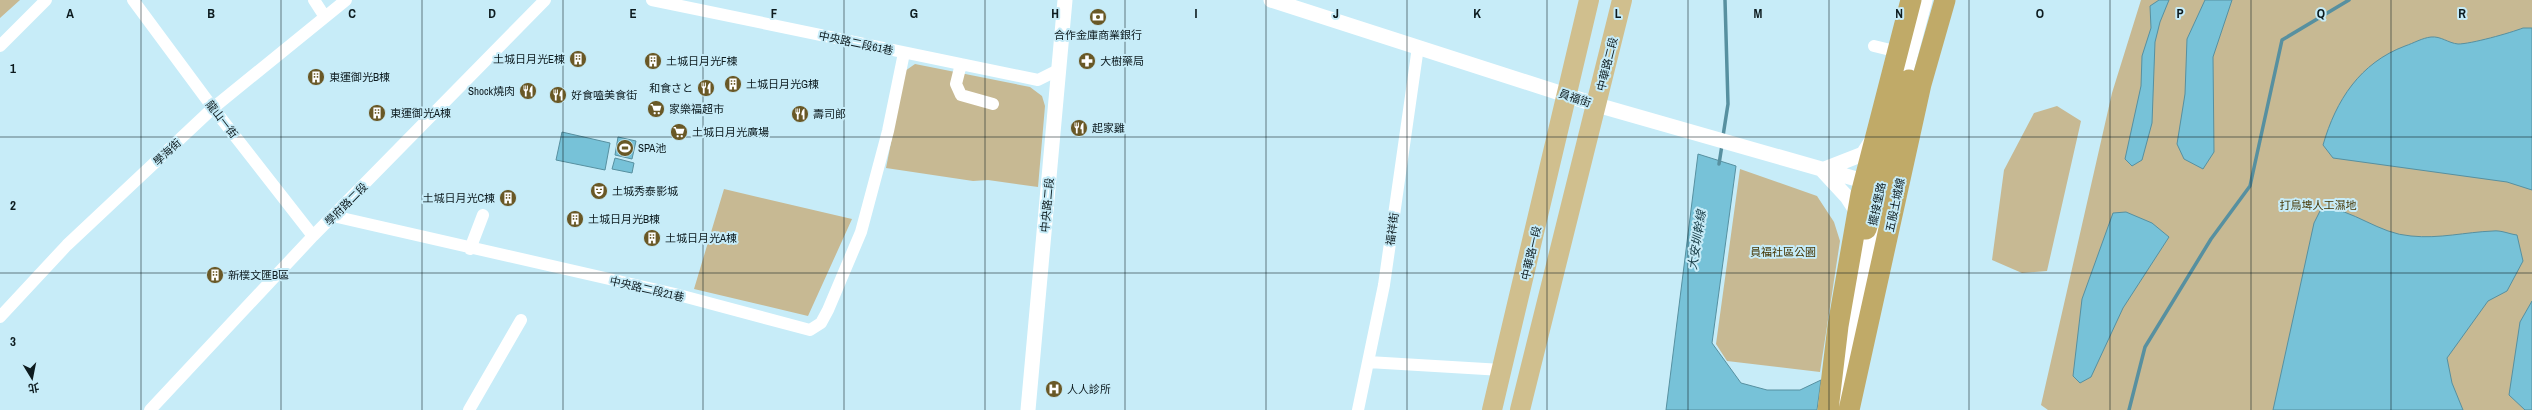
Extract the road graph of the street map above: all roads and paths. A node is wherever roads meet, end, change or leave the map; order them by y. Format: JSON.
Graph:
{"nodes":[{"id":1,"x":46,"y":0,"type":"edge"},
{"id":2,"x":133,"y":0,"type":"edge"},
{"id":3,"x":314,"y":0,"type":"edge"},
{"id":4,"x":346,"y":0,"type":"edge"},
{"id":5,"x":545,"y":0,"type":"edge"},
{"id":6,"x":652,"y":0,"type":"edge"},
{"id":7,"x":1065,"y":0,"type":"edge"},
{"id":8,"x":1271,"y":0,"type":"edge"},
{"id":9,"x":1589,"y":0,"type":"edge"},
{"id":10,"x":1622,"y":0,"type":"edge"},
{"id":11,"x":1911,"y":0,"type":"edge"},
{"id":12,"x":1925,"y":0,"type":"edge"},
{"id":13,"x":1930,"y":0,"type":"edge"},
{"id":14,"x":1945,"y":0,"type":"edge"},
{"id":15,"x":325,"y":17,"type":"junction"},
{"id":16,"x":0,"y":46,"type":"edge"},
{"id":17,"x":1874,"y":46,"type":"dead end"},
{"id":18,"x":1418,"y":47,"type":"junction"},
{"id":19,"x":904,"y":52,"type":"junction"},
{"id":20,"x":1910,"y":55,"type":"junction"},
{"id":21,"x":961,"y":64,"type":"junction"},
{"id":22,"x":1058,"y":70,"type":"junction"},
{"id":23,"x":1568,"y":95,"type":"junction"},
{"id":24,"x":993,"y":104,"type":"dead end"},
{"id":25,"x":1597,"y":105,"type":"junction"},
{"id":26,"x":213,"y":108,"type":"junction"},
{"id":27,"x":1894,"y":116,"type":"junction"},
{"id":28,"x":1822,"y":170,"type":"junction"},
{"id":29,"x":1882,"y":180,"type":"junction"},
{"id":30,"x":483,"y":215,"type":"dead end"},
{"id":31,"x":334,"y":216,"type":"junction"},
{"id":32,"x":313,"y":236,"type":"junction"},
{"id":33,"x":1870,"y":239,"type":"junction"},
{"id":34,"x":470,"y":249,"type":"junction"},
{"id":35,"x":0,"y":317,"type":"edge"},
{"id":36,"x":521,"y":320,"type":"dead end"},
{"id":37,"x":1866,"y":325,"type":"junction"},
{"id":38,"x":1838,"y":326,"type":"junction"},
{"id":39,"x":1368,"y":362,"type":"junction"},
{"id":40,"x":1502,"y":370,"type":"junction"},
{"id":41,"x":150,"y":410,"type":"edge"},
{"id":42,"x":469,"y":410,"type":"edge"},
{"id":43,"x":1028,"y":410,"type":"edge"},
{"id":44,"x":1358,"y":410,"type":"edge"},
{"id":45,"x":1492,"y":410,"type":"edge"},
{"id":46,"x":1520,"y":410,"type":"edge"},
{"id":47,"x":1828,"y":410,"type":"edge"},
{"id":48,"x":1838,"y":410,"type":"edge"},
{"id":49,"x":1848,"y":410,"type":"edge"}],
"edges":[{"from":1,"to":16,"type":"street"},
{"from":2,"to":26,"type":"street","name":"龍山一街"},
{"from":3,"to":15,"type":"street"},
{"from":4,"to":15,"type":"street","name":"學海街"},
{"from":5,"to":31,"type":"street","name":"學府路二段"},
{"from":6,"to":19,"type":"street","name":"中央路二段61巷"},
{"from":7,"to":22,"type":"street","name":"中央路二段"},
{"from":8,"to":18,"type":"street","name":"員福街"},
{"from":9,"to":23,"type":"main road"},
{"from":10,"to":25,"type":"main road","name":"中華路二段"},
{"from":11,"to":38,"type":"highway"},
{"from":12,"to":20,"type":"street","name":"擺接堡路"},
{"from":13,"to":29,"type":"highway"},
{"from":14,"to":37,"type":"highway","name":"五股土城線"},
{"from":15,"to":26,"type":"street","name":"學海街"},
{"from":17,"to":20,"type":"street"},
{"from":18,"to":23,"type":"street","name":"員福街"},
{"from":18,"to":39,"type":"street","name":"福祥街"},
{"from":19,"to":21,"type":"street","name":"中央路二段61巷"},
{"from":19,"to":34,"type":"street","name":"中央路二段21巷"},
{"from":20,"to":27,"type":"street","name":"擺接堡路"},
{"from":21,"to":22,"type":"street","name":"中央路二段61巷"},
{"from":21,"to":24,"type":"street"},
{"from":22,"to":43,"type":"street","name":"中央路二段"},
{"from":23,"to":25,"type":"street","name":"員福街"},
{"from":23,"to":40,"type":"main road","name":"中華路一段"},
{"from":25,"to":28,"type":"street","name":"員福街"},
{"from":25,"to":46,"type":"main road"},
{"from":26,"to":32,"type":"street","name":"龍山一街"},
{"from":26,"to":35,"type":"street","name":"學海街"},
{"from":27,"to":28,"type":"street"},
{"from":27,"to":29,"type":"street","name":"擺接堡路"},
{"from":28,"to":29,"type":"street","name":"員福街"},
{"from":28,"to":33,"type":"street"},
{"from":29,"to":33,"type":"street","name":"擺接堡路"},
{"from":29,"to":37,"type":"highway"},
{"from":29,"to":38,"type":"highway"},
{"from":30,"to":34,"type":"street"},
{"from":31,"to":32,"type":"street","name":"學府路二段"},
{"from":31,"to":34,"type":"street","name":"中央路二段21巷"},
{"from":32,"to":41,"type":"street","name":"學府路二段"},
{"from":33,"to":48,"type":"street","name":"擺接堡路"},
{"from":36,"to":42,"type":"street"},
{"from":37,"to":49,"type":"highway","name":"五股土城線"},
{"from":38,"to":47,"type":"highway"},
{"from":39,"to":40,"type":"street"},
{"from":39,"to":44,"type":"street","name":"福祥街"},
{"from":40,"to":45,"type":"main road","name":"中華路一段"}]}
